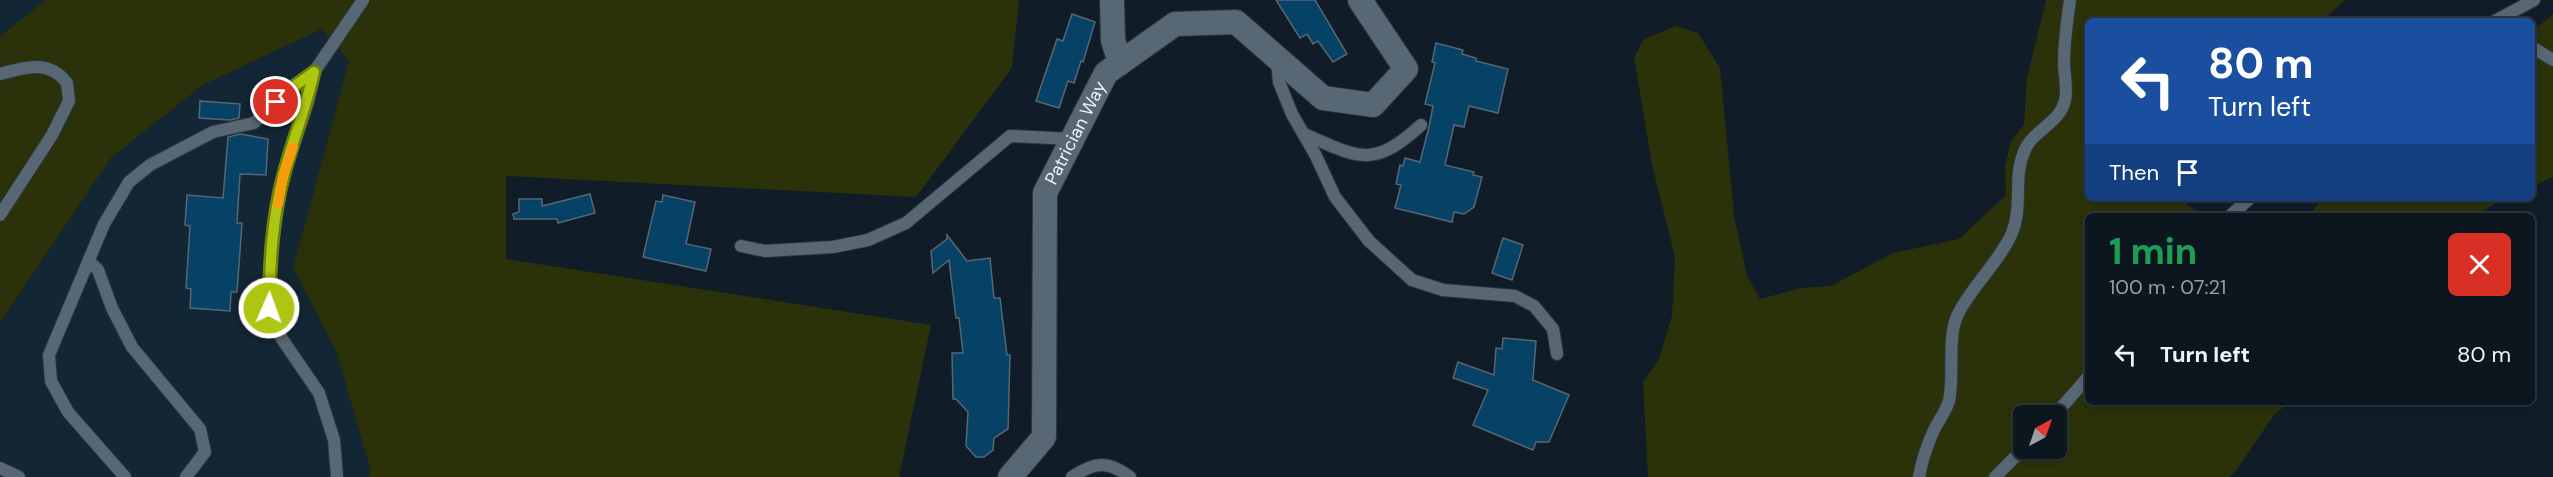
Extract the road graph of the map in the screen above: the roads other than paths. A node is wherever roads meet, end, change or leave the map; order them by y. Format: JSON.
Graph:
{"nodes":[{"id":1,"x":363,"y":0,"type":"edge"},
{"id":2,"x":1112,"y":0,"type":"edge"},
{"id":3,"x":1360,"y":0,"type":"edge"},
{"id":4,"x":2070,"y":0,"type":"edge"},
{"id":5,"x":2534,"y":0,"type":"edge"},
{"id":6,"x":2504,"y":18,"type":"edge"},
{"id":7,"x":2535,"y":49,"type":"edge"},
{"id":8,"x":1277,"y":58,"type":"junction"},
{"id":9,"x":2553,"y":60,"type":"edge"},
{"id":10,"x":1120,"y":63,"type":"junction"},
{"id":11,"x":314,"y":72,"type":"junction"},
{"id":12,"x":0,"y":74,"type":"edge"},
{"id":13,"x":1421,"y":125,"type":"dead end"},
{"id":14,"x":1304,"y":134,"type":"junction"},
{"id":15,"x":1073,"y":139,"type":"junction"},
{"id":16,"x":2247,"y":201,"type":"edge"},
{"id":17,"x":2233,"y":213,"type":"edge"},
{"id":18,"x":0,"y":215,"type":"edge"},
{"id":19,"x":741,"y":246,"type":"dead end"},
{"id":20,"x":89,"y":261,"type":"junction"},
{"id":21,"x":1557,"y":354,"type":"dead end"},
{"id":22,"x":2085,"y":380,"type":"edge"},
{"id":23,"x":2064,"y":405,"type":"edge"},
{"id":24,"x":2013,"y":459,"type":"edge"},
{"id":25,"x":0,"y":468,"type":"edge"},
{"id":26,"x":19,"y":477,"type":"edge"},
{"id":27,"x":124,"y":477,"type":"edge"},
{"id":28,"x":186,"y":477,"type":"edge"},
{"id":29,"x":338,"y":477,"type":"edge"},
{"id":30,"x":1010,"y":477,"type":"edge"},
{"id":31,"x":1072,"y":477,"type":"edge"},
{"id":32,"x":1130,"y":477,"type":"edge"},
{"id":33,"x":1919,"y":477,"type":"edge"},
{"id":34,"x":1995,"y":477,"type":"edge"}],
"edges":[{"from":1,"to":11,"type":"lane"},
{"from":2,"to":10,"type":"street"},
{"from":3,"to":8,"type":"street","name":"Patrician Way"},
{"from":4,"to":33,"type":"lane"},
{"from":5,"to":6,"type":"lane"},
{"from":7,"to":9,"type":"lane"},
{"from":8,"to":10,"type":"street","name":"Patrician Way"},
{"from":8,"to":14,"type":"lane"},
{"from":10,"to":15,"type":"street","name":"Patrician Way"},
{"from":11,"to":20,"type":"lane"},
{"from":11,"to":29,"type":"lane"},
{"from":12,"to":18,"type":"lane"},
{"from":13,"to":14,"type":"lane"},
{"from":14,"to":21,"type":"lane"},
{"from":15,"to":19,"type":"lane"},
{"from":15,"to":30,"type":"street","name":"Patrician Way"},
{"from":16,"to":17,"type":"lane"},
{"from":20,"to":27,"type":"lane"},
{"from":20,"to":28,"type":"lane"},
{"from":22,"to":23,"type":"lane"},
{"from":24,"to":34,"type":"lane"},
{"from":25,"to":26,"type":"lane"},
{"from":31,"to":32,"type":"lane"}]}
